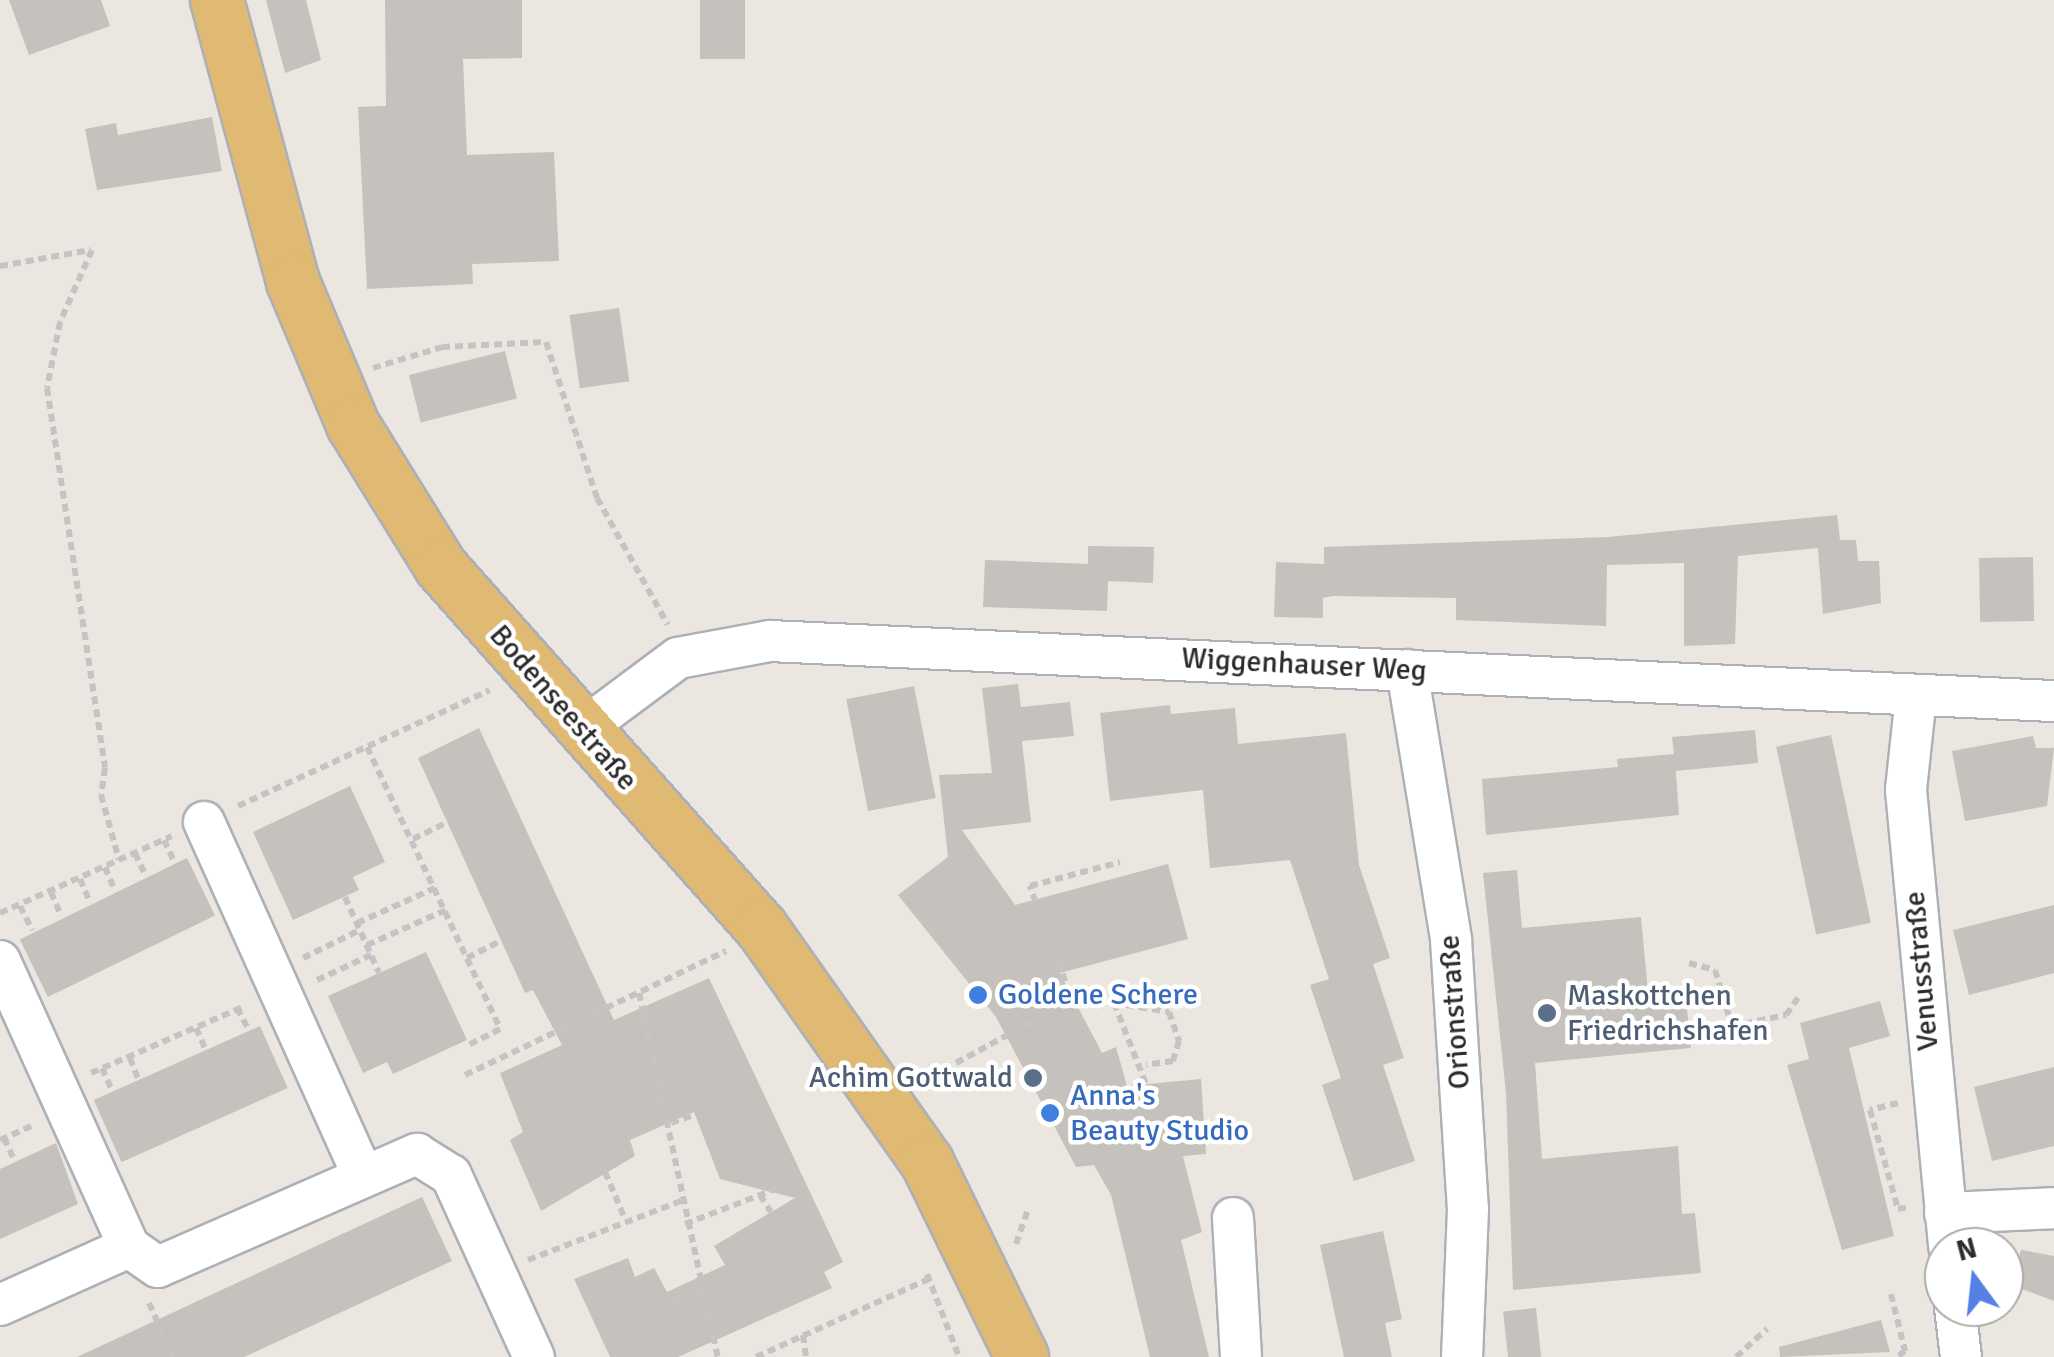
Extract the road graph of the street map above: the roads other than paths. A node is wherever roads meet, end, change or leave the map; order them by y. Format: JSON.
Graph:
{"nodes":[{"id":1,"x":217,"y":0,"type":"edge"},
{"id":2,"x":1407,"y":670,"type":"junction"},
{"id":3,"x":1916,"y":696,"type":"junction"},
{"id":4,"x":2054,"y":701,"type":"edge"},
{"id":5,"x":580,"y":731,"type":"junction"},
{"id":6,"x":204,"y":822,"type":"road end"},
{"id":7,"x":0,"y":961,"type":"edge"},
{"id":8,"x":363,"y":1175,"type":"junction"},
{"id":9,"x":2054,"y":1208,"type":"edge"},
{"id":10,"x":1234,"y":1218,"type":"dead end"},
{"id":11,"x":1947,"y":1227,"type":"edge"},
{"id":12,"x":1962,"y":1227,"type":"edge"},
{"id":13,"x":129,"y":1246,"type":"junction"},
{"id":14,"x":0,"y":1305,"type":"edge"},
{"id":15,"x":1959,"y":1327,"type":"edge"},
{"id":16,"x":1964,"y":1356,"type":"edge"},
{"id":17,"x":534,"y":1357,"type":"edge"},
{"id":18,"x":1022,"y":1357,"type":"edge"},
{"id":19,"x":1242,"y":1357,"type":"edge"},
{"id":20,"x":1462,"y":1357,"type":"edge"}],
"edges":[{"from":1,"to":5,"type":"main road","name":"Bodenseestraße"},
{"from":2,"to":3,"type":"street","name":"Wiggenhauser Weg"},
{"from":2,"to":5,"type":"street","name":"Wiggenhauser Weg"},
{"from":2,"to":20,"type":"street","name":"Orionstraße"},
{"from":3,"to":4,"type":"street","name":"Wiggenhauser Weg"},
{"from":3,"to":11,"type":"street","name":"Venusstraße"},
{"from":5,"to":18,"type":"main road","name":"Bodenseestraße"},
{"from":6,"to":8,"type":"street"},
{"from":7,"to":13,"type":"street"},
{"from":8,"to":13,"type":"street"},
{"from":8,"to":17,"type":"street"},
{"from":9,"to":12,"type":"street"},
{"from":10,"to":19,"type":"street"},
{"from":13,"to":14,"type":"street"},
{"from":15,"to":16,"type":"street"}]}
